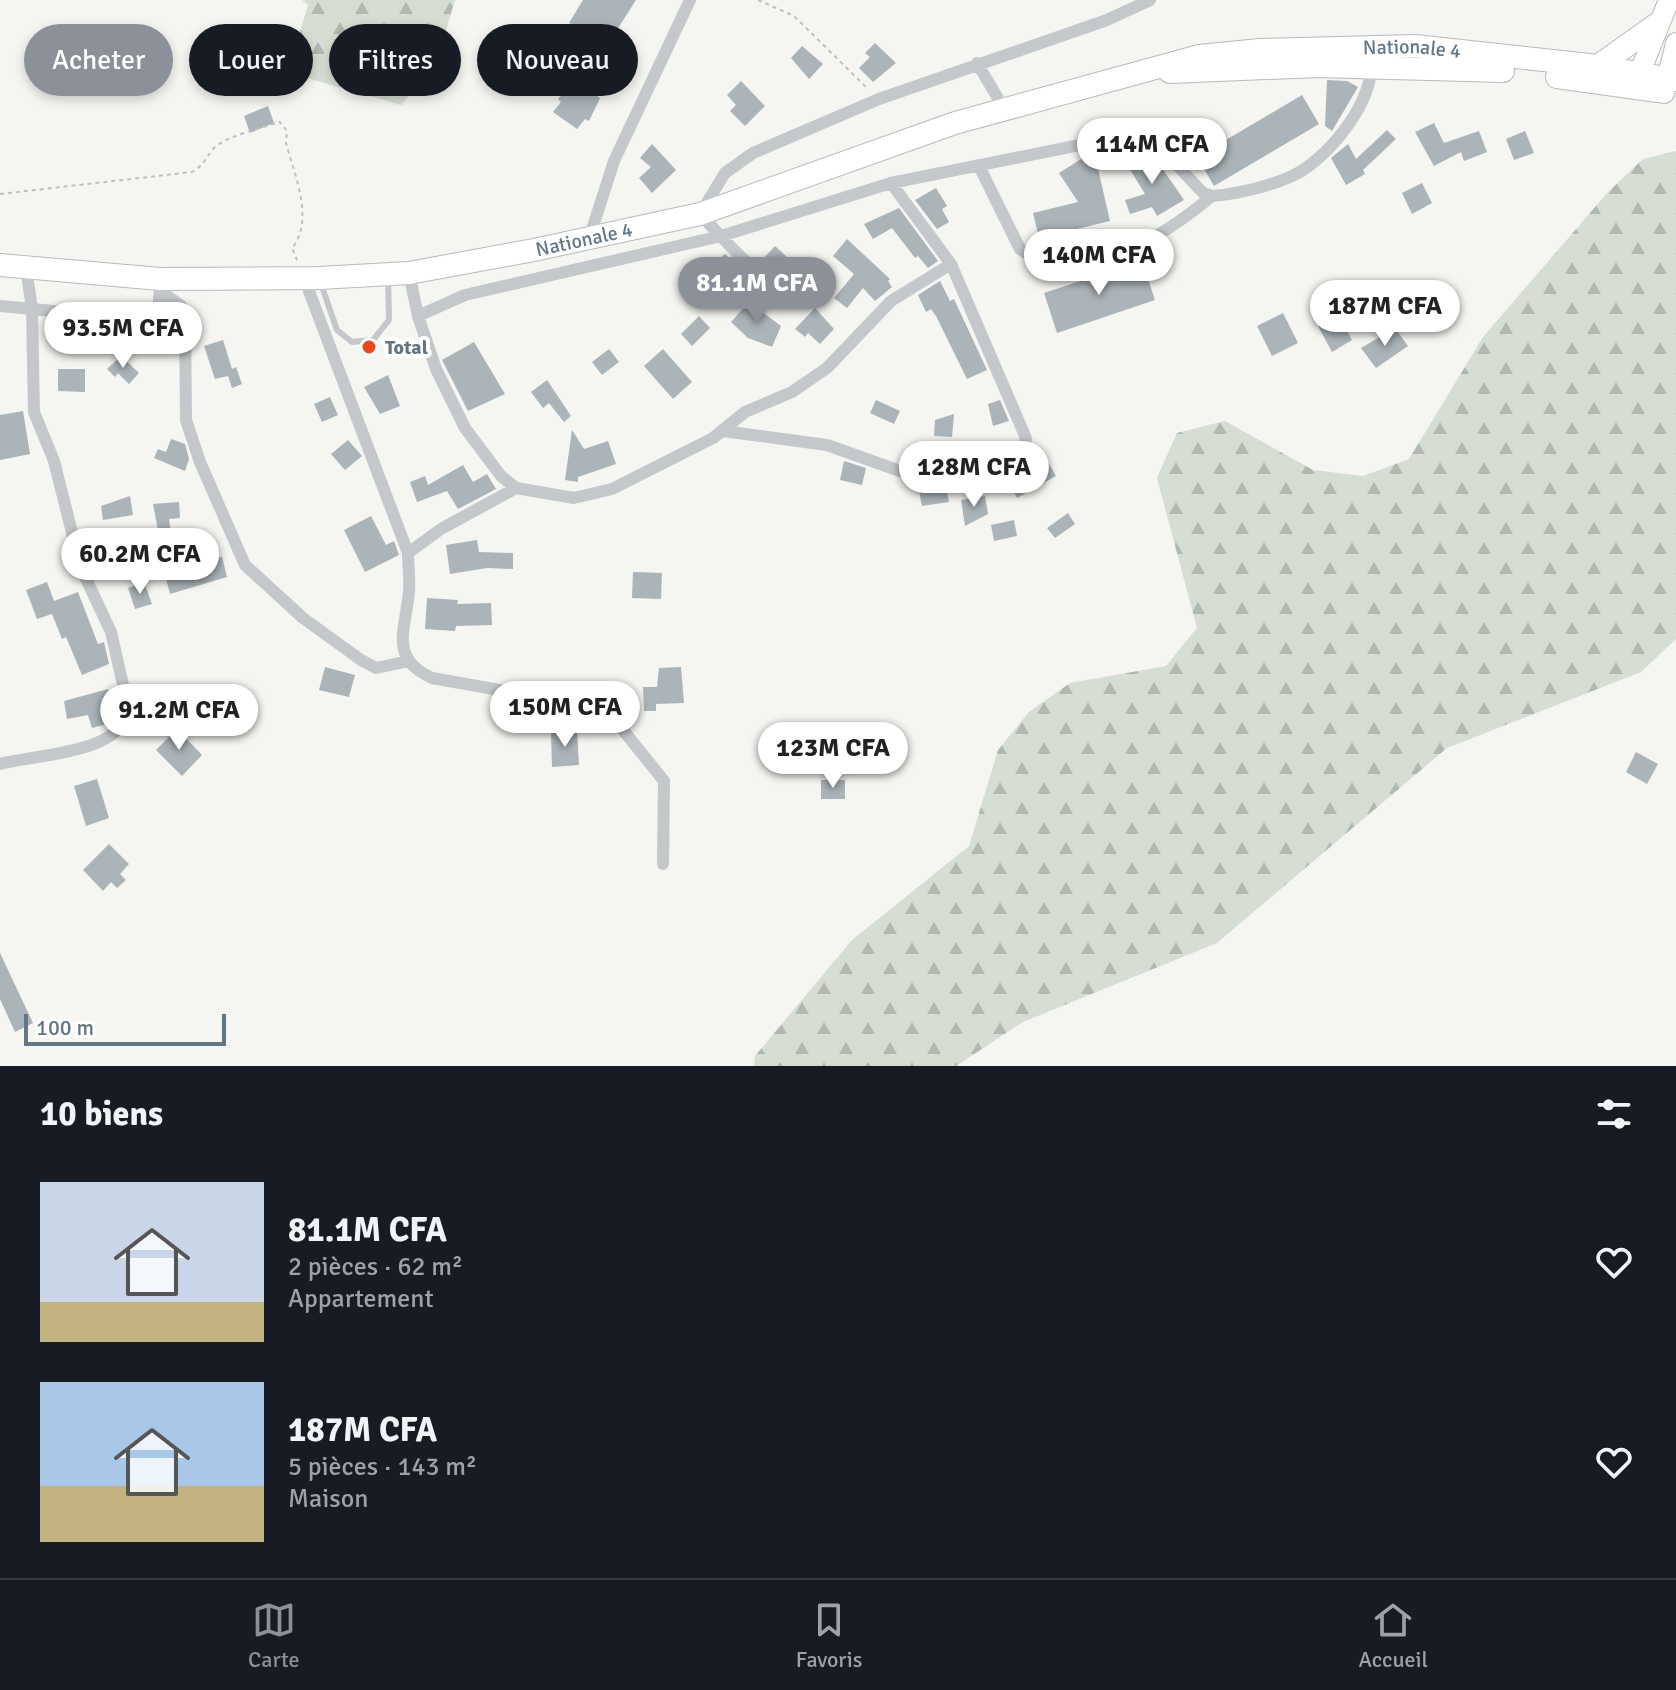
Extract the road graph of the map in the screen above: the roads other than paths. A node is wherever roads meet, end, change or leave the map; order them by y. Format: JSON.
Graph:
{"nodes":[{"id":1,"x":690,"y":0,"type":"edge"},
{"id":2,"x":1150,"y":0,"type":"edge"},
{"id":3,"x":1671,"y":0,"type":"edge"},
{"id":4,"x":1666,"y":24,"type":"edge"},
{"id":5,"x":1676,"y":43,"type":"edge"},
{"id":6,"x":977,"y":63,"type":"junction"},
{"id":7,"x":1598,"y":66,"type":"junction"},
{"id":8,"x":1371,"y":68,"type":"junction"},
{"id":9,"x":1149,"y":71,"type":"junction"},
{"id":10,"x":1637,"y":80,"type":"junction"},
{"id":11,"x":1671,"y":86,"type":"edge"},
{"id":12,"x":1005,"y":110,"type":"junction"},
{"id":13,"x":979,"y":166,"type":"junction"},
{"id":14,"x":891,"y":183,"type":"junction"},
{"id":15,"x":1212,"y":196,"type":"junction"},
{"id":16,"x":700,"y":214,"type":"junction"},
{"id":17,"x":590,"y":236,"type":"junction"},
{"id":18,"x":721,"y":236,"type":"junction"},
{"id":19,"x":951,"y":264,"type":"junction"},
{"id":20,"x":0,"y":265,"type":"edge"},
{"id":21,"x":26,"y":267,"type":"junction"},
{"id":22,"x":398,"y":274,"type":"junction"},
{"id":23,"x":312,"y":278,"type":"junction"},
{"id":24,"x":160,"y":285,"type":"junction"},
{"id":25,"x":811,"y":300,"type":"dead end"},
{"id":26,"x":0,"y":306,"type":"edge"},
{"id":27,"x":32,"y":309,"type":"junction"},
{"id":28,"x":418,"y":316,"type":"junction"},
{"id":29,"x":723,"y":431,"type":"junction"},
{"id":30,"x":516,"y":488,"type":"junction"},
{"id":31,"x":408,"y":553,"type":"junction"},
{"id":32,"x":409,"y":661,"type":"junction"},
{"id":33,"x":0,"y":764,"type":"edge"},
{"id":34,"x":663,"y":864,"type":"dead end"}],
"edges":[{"from":1,"to":17,"type":"street"},
{"from":2,"to":6,"type":"street"},
{"from":3,"to":4,"type":"main road"},
{"from":4,"to":7,"type":"highway"},
{"from":4,"to":10,"type":"main road"},
{"from":5,"to":11,"type":"main road"},
{"from":6,"to":12,"type":"street"},
{"from":6,"to":16,"type":"street"},
{"from":7,"to":9,"type":"highway","name":"Nationale 4"},
{"from":7,"to":10,"type":"highway","name":"Nationale 4"},
{"from":8,"to":9,"type":"highway","name":"Nationale 4"},
{"from":8,"to":10,"type":"highway","name":"Nationale 4"},
{"from":8,"to":15,"type":"street"},
{"from":9,"to":12,"type":"highway","name":"Nationale 4"},
{"from":10,"to":11,"type":"highway","name":"Nationale 4"},
{"from":12,"to":16,"type":"highway","name":"Nationale 4"},
{"from":13,"to":14,"type":"street"},
{"from":13,"to":15,"type":"street"},
{"from":13,"to":15,"type":"street"},
{"from":14,"to":18,"type":"street"},
{"from":14,"to":19,"type":"street"},
{"from":16,"to":17,"type":"highway","name":"Nationale 4"},
{"from":16,"to":18,"type":"street"},
{"from":17,"to":22,"type":"highway","name":"Nationale 4"},
{"from":18,"to":25,"type":"street"},
{"from":18,"to":28,"type":"street"},
{"from":19,"to":29,"type":"street"},
{"from":19,"to":29,"type":"street"},
{"from":20,"to":21,"type":"highway","name":"Nationale 4"},
{"from":21,"to":24,"type":"highway","name":"Nationale 4"},
{"from":21,"to":27,"type":"street"},
{"from":22,"to":23,"type":"highway","name":"Nationale 4"},
{"from":22,"to":23,"type":"lane"},
{"from":22,"to":28,"type":"street"},
{"from":23,"to":24,"type":"highway","name":"Nationale 4"},
{"from":23,"to":31,"type":"street"},
{"from":24,"to":27,"type":"street"},
{"from":24,"to":32,"type":"street"},
{"from":26,"to":27,"type":"street"},
{"from":27,"to":33,"type":"street"},
{"from":28,"to":30,"type":"street"},
{"from":29,"to":30,"type":"street"},
{"from":30,"to":31,"type":"street"},
{"from":31,"to":32,"type":"street"},
{"from":32,"to":34,"type":"street"}]}
